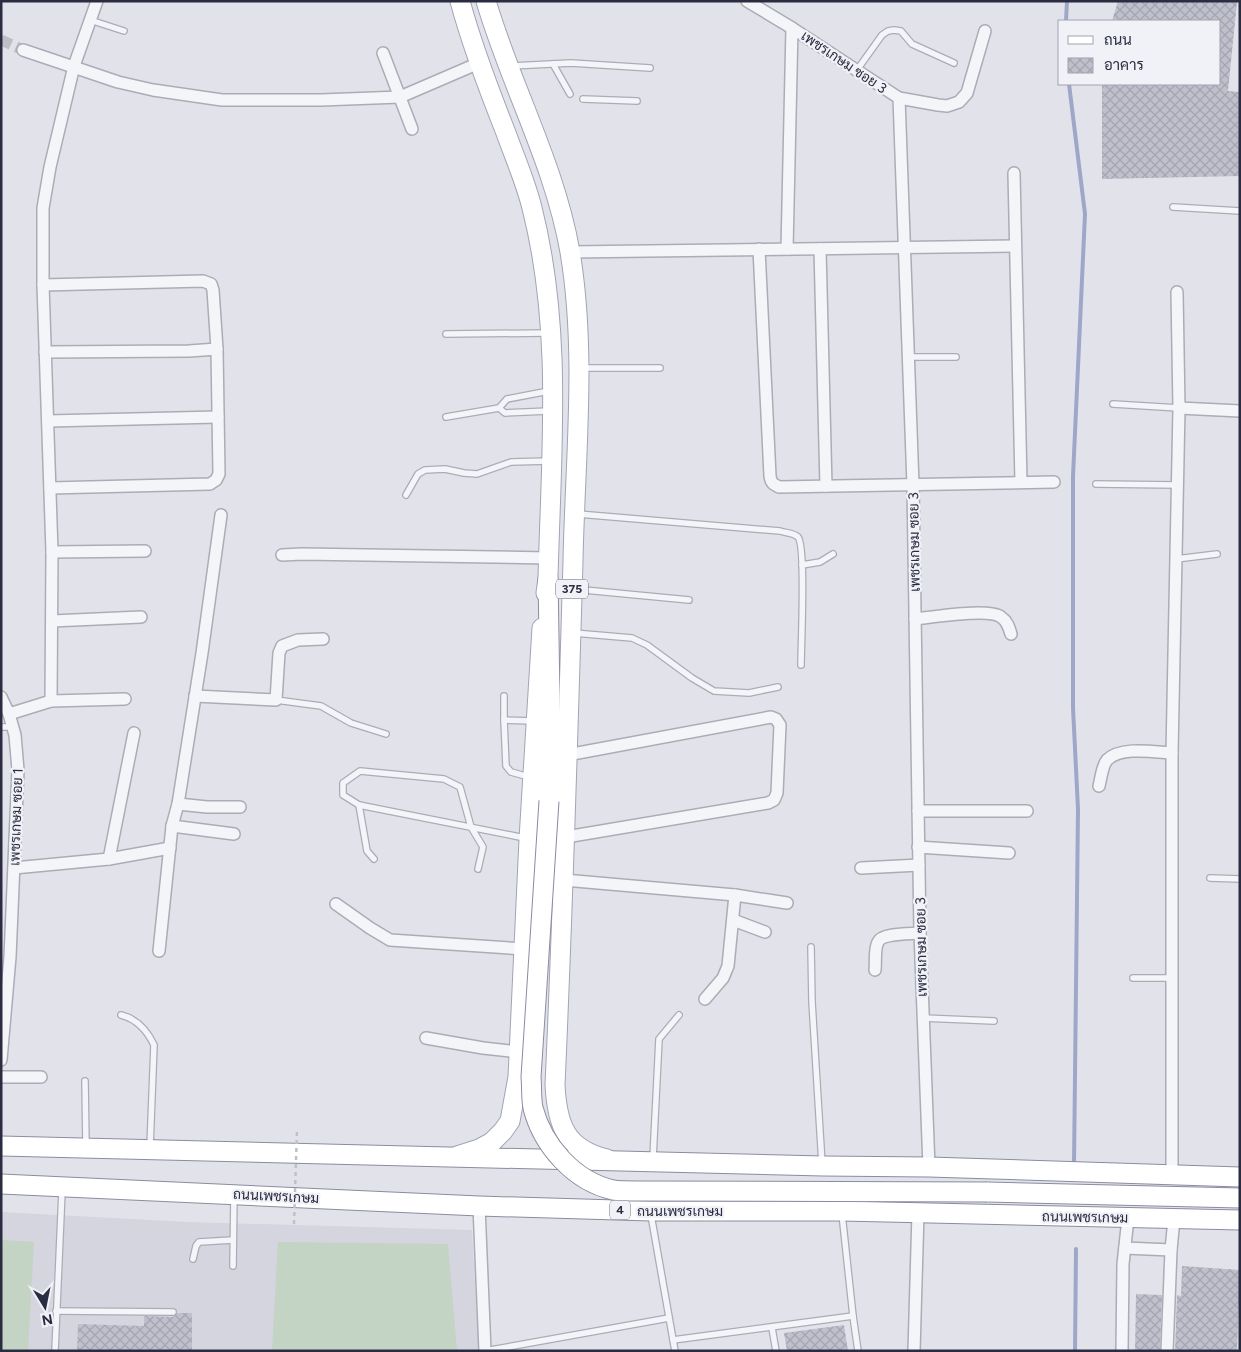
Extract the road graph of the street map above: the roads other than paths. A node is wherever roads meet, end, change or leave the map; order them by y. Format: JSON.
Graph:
{"nodes":[{"id":1,"x":96,"y":1,"type":"edge"},
{"id":2,"x":460,"y":1,"type":"edge"},
{"id":3,"x":486,"y":1,"type":"edge"},
{"id":4,"x":754,"y":3,"type":"edge"},
{"id":5,"x":90,"y":20,"type":"junction"},
{"id":6,"x":792,"y":28,"type":"junction"},
{"id":7,"x":985,"y":30,"type":"dead end"},
{"id":8,"x":124,"y":31,"type":"dead end"},
{"id":9,"x":23,"y":50,"type":"tunnel mouth"},
{"id":10,"x":383,"y":53,"type":"dead end"},
{"id":11,"x":954,"y":62,"type":"dead end"},
{"id":12,"x":479,"y":64,"type":"junction"},
{"id":13,"x":553,"y":64,"type":"junction"},
{"id":14,"x":74,"y":66,"type":"junction"},
{"id":15,"x":508,"y":66,"type":"junction"},
{"id":16,"x":650,"y":68,"type":"dead end"},
{"id":17,"x":857,"y":70,"type":"junction"},
{"id":18,"x":570,"y":94,"type":"dead end"},
{"id":19,"x":400,"y":97,"type":"junction"},
{"id":20,"x":899,"y":98,"type":"junction"},
{"id":21,"x":583,"y":99,"type":"dead end"},
{"id":22,"x":637,"y":101,"type":"dead end"},
{"id":23,"x":412,"y":129,"type":"dead end"},
{"id":24,"x":1014,"y":173,"type":"dead end"},
{"id":25,"x":1173,"y":207,"type":"dead end"},
{"id":26,"x":1240,"y":211,"type":"edge"},
{"id":27,"x":1015,"y":246,"type":"junction"},
{"id":28,"x":904,"y":248,"type":"junction"},
{"id":29,"x":787,"y":249,"type":"junction"},
{"id":30,"x":820,"y":249,"type":"junction"},
{"id":31,"x":759,"y":250,"type":"junction"},
{"id":32,"x":570,"y":252,"type":"junction"},
{"id":33,"x":43,"y":285,"type":"junction"},
{"id":34,"x":1177,"y":292,"type":"dead end"},
{"id":35,"x":446,"y":334,"type":"dead end"},
{"id":36,"x":552,"y":334,"type":"junction"},
{"id":37,"x":217,"y":349,"type":"junction"},
{"id":38,"x":45,"y":352,"type":"junction"},
{"id":39,"x":908,"y":357,"type":"junction"},
{"id":40,"x":956,"y":357,"type":"dead end"},
{"id":41,"x":580,"y":368,"type":"junction"},
{"id":42,"x":660,"y":368,"type":"dead end"},
{"id":43,"x":553,"y":390,"type":"junction"},
{"id":44,"x":1112,"y":404,"type":"dead end"},
{"id":45,"x":499,"y":408,"type":"junction"},
{"id":46,"x":1179,"y":408,"type":"junction"},
{"id":47,"x":553,"y":411,"type":"junction"},
{"id":48,"x":1240,"y":411,"type":"edge"},
{"id":49,"x":218,"y":417,"type":"junction"},
{"id":50,"x":446,"y":418,"type":"dead end"},
{"id":51,"x":48,"y":421,"type":"junction"},
{"id":52,"x":551,"y":461,"type":"junction"},
{"id":53,"x":1021,"y":482,"type":"junction"},
{"id":54,"x":1054,"y":482,"type":"dead end"},
{"id":55,"x":1096,"y":484,"type":"dead end"},
{"id":56,"x":913,"y":485,"type":"junction"},
{"id":57,"x":1178,"y":485,"type":"junction"},
{"id":58,"x":826,"y":486,"type":"junction"},
{"id":59,"x":50,"y":488,"type":"junction"},
{"id":60,"x":406,"y":495,"type":"dead end"},
{"id":61,"x":574,"y":514,"type":"junction"},
{"id":62,"x":221,"y":515,"type":"dead end"},
{"id":63,"x":145,"y":551,"type":"dead end"},
{"id":64,"x":52,"y":552,"type":"junction"},
{"id":65,"x":833,"y":554,"type":"dead end"},
{"id":66,"x":1217,"y":554,"type":"dead end"},
{"id":67,"x":282,"y":555,"type":"dead end"},
{"id":68,"x":549,"y":558,"type":"junction"},
{"id":69,"x":1176,"y":559,"type":"junction"},
{"id":70,"x":802,"y":565,"type":"junction"},
{"id":71,"x":548,"y":578,"type":"junction"},
{"id":72,"x":572,"y":589,"type":"junction"},
{"id":73,"x":689,"y":600,"type":"dead end"},
{"id":74,"x":140,"y":617,"type":"dead end"},
{"id":75,"x":915,"y":619,"type":"junction"},
{"id":76,"x":52,"y":621,"type":"junction"},
{"id":77,"x":571,"y":633,"type":"junction"},
{"id":78,"x":1011,"y":634,"type":"dead end"},
{"id":79,"x":323,"y":640,"type":"dead end"},
{"id":80,"x":801,"y":665,"type":"dead end"},
{"id":81,"x":778,"y":687,"type":"dead end"},
{"id":82,"x":195,"y":696,"type":"junction"},
{"id":83,"x":504,"y":696,"type":"dead end"},
{"id":84,"x":1,"y":697,"type":"edge"},
{"id":85,"x":125,"y":699,"type":"dead end"},
{"id":86,"x":276,"y":700,"type":"junction"},
{"id":87,"x":51,"y":701,"type":"junction"},
{"id":88,"x":9,"y":714,"type":"junction"},
{"id":89,"x":504,"y":720,"type":"junction"},
{"id":90,"x":536,"y":721,"type":"junction"},
{"id":91,"x":7,"y":727,"type":"edge"},
{"id":92,"x":134,"y":733,"type":"dead end"},
{"id":93,"x":386,"y":734,"type":"dead end"},
{"id":94,"x":1172,"y":753,"type":"junction"},
{"id":95,"x":567,"y":755,"type":"junction"},
{"id":96,"x":532,"y":777,"type":"junction"},
{"id":97,"x":1099,"y":786,"type":"dead end"},
{"id":98,"x":178,"y":804,"type":"junction"},
{"id":99,"x":359,"y":805,"type":"junction"},
{"id":100,"x":240,"y":807,"type":"dead end"},
{"id":101,"x":918,"y":811,"type":"junction"},
{"id":102,"x":1026,"y":811,"type":"dead end"},
{"id":103,"x":172,"y":826,"type":"junction"},
{"id":104,"x":471,"y":827,"type":"junction"},
{"id":105,"x":234,"y":834,"type":"dead end"},
{"id":106,"x":566,"y":837,"type":"junction"},
{"id":107,"x":529,"y":839,"type":"junction"},
{"id":108,"x":918,"y":847,"type":"junction"},
{"id":109,"x":170,"y":848,"type":"junction"},
{"id":110,"x":1008,"y":853,"type":"dead end"},
{"id":111,"x":109,"y":859,"type":"junction"},
{"id":112,"x":374,"y":859,"type":"dead end"},
{"id":113,"x":919,"y":865,"type":"junction"},
{"id":114,"x":14,"y":868,"type":"junction"},
{"id":115,"x":860,"y":868,"type":"dead end"},
{"id":116,"x":478,"y":869,"type":"dead end"},
{"id":117,"x":1210,"y":878,"type":"dead end"},
{"id":118,"x":1240,"y":879,"type":"edge"},
{"id":119,"x":564,"y":880,"type":"junction"},
{"id":120,"x":735,"y":895,"type":"junction"},
{"id":121,"x":787,"y":903,"type":"dead end"},
{"id":122,"x":336,"y":904,"type":"dead end"},
{"id":123,"x":7,"y":914,"type":"edge"},
{"id":124,"x":733,"y":920,"type":"junction"},
{"id":125,"x":765,"y":932,"type":"dead end"},
{"id":126,"x":920,"y":933,"type":"junction"},
{"id":127,"x":811,"y":947,"type":"dead end"},
{"id":128,"x":524,"y":950,"type":"junction"},
{"id":129,"x":159,"y":951,"type":"dead end"},
{"id":130,"x":875,"y":970,"type":"dead end"},
{"id":131,"x":1133,"y":978,"type":"dead end"},
{"id":132,"x":1172,"y":978,"type":"junction"},
{"id":133,"x":705,"y":999,"type":"dead end"},
{"id":134,"x":679,"y":1015,"type":"dead end"},
{"id":135,"x":121,"y":1016,"type":"dead end"},
{"id":136,"x":923,"y":1018,"type":"junction"},
{"id":137,"x":994,"y":1021,"type":"dead end"},
{"id":138,"x":2,"y":1036,"type":"edge"},
{"id":139,"x":426,"y":1038,"type":"dead end"},
{"id":140,"x":519,"y":1052,"type":"junction"},
{"id":141,"x":1,"y":1060,"type":"edge"},
{"id":142,"x":1,"y":1077,"type":"edge"},
{"id":143,"x":41,"y":1077,"type":"dead end"},
{"id":144,"x":85,"y":1081,"type":"dead end"},
{"id":145,"x":513,"y":1104,"type":"junction"},
{"id":146,"x":556,"y":1107,"type":"junction"},
{"id":147,"x":1,"y":1146,"type":"edge"},
{"id":148,"x":86,"y":1148,"type":"junction"},
{"id":149,"x":150,"y":1149,"type":"junction"},
{"id":150,"x":456,"y":1156,"type":"junction"},
{"id":151,"x":613,"y":1161,"type":"junction"},
{"id":152,"x":652,"y":1162,"type":"junction"},
{"id":153,"x":822,"y":1166,"type":"junction"},
{"id":154,"x":929,"y":1167,"type":"junction"},
{"id":155,"x":1172,"y":1176,"type":"junction"},
{"id":156,"x":1240,"y":1177,"type":"edge"},
{"id":157,"x":1,"y":1184,"type":"edge"},
{"id":158,"x":62,"y":1186,"type":"junction"},
{"id":159,"x":234,"y":1194,"type":"junction"},
{"id":160,"x":1240,"y":1198,"type":"edge"},
{"id":161,"x":480,"y":1206,"type":"junction"},
{"id":162,"x":842,"y":1211,"type":"junction"},
{"id":163,"x":650,"y":1212,"type":"junction"},
{"id":164,"x":918,"y":1213,"type":"junction"},
{"id":165,"x":1128,"y":1218,"type":"junction"},
{"id":166,"x":1174,"y":1219,"type":"junction"},
{"id":167,"x":1240,"y":1220,"type":"edge"},
{"id":168,"x":233,"y":1240,"type":"junction"},
{"id":169,"x":1125,"y":1248,"type":"junction"},
{"id":170,"x":1171,"y":1250,"type":"junction"},
{"id":171,"x":193,"y":1259,"type":"dead end"},
{"id":172,"x":233,"y":1266,"type":"dead end"},
{"id":173,"x":56,"y":1310,"type":"junction"},
{"id":174,"x":173,"y":1312,"type":"dead end"},
{"id":175,"x":853,"y":1316,"type":"junction"},
{"id":176,"x":669,"y":1318,"type":"junction"},
{"id":177,"x":772,"y":1328,"type":"junction"},
{"id":178,"x":674,"y":1340,"type":"junction"},
{"id":179,"x":55,"y":1351,"type":"edge"},
{"id":180,"x":485,"y":1351,"type":"edge"},
{"id":181,"x":676,"y":1351,"type":"edge"},
{"id":182,"x":776,"y":1351,"type":"edge"},
{"id":183,"x":858,"y":1351,"type":"edge"},
{"id":184,"x":914,"y":1351,"type":"edge"},
{"id":185,"x":1122,"y":1351,"type":"edge"},
{"id":186,"x":1167,"y":1351,"type":"edge"}],
"edges":[{"from":1,"to":5,"type":"street"},
{"from":2,"to":12,"type":"main road","number":"375"},
{"from":3,"to":15,"type":"main road","number":"375"},
{"from":4,"to":6,"type":"street","name":"เพชรเกษม ซอย 3"},
{"from":5,"to":8,"type":"lane"},
{"from":5,"to":14,"type":"street"},
{"from":6,"to":17,"type":"street","name":"เพชรเกษม ซอย 3"},
{"from":6,"to":29,"type":"street"},
{"from":7,"to":20,"type":"street"},
{"from":9,"to":14,"type":"street"},
{"from":10,"to":19,"type":"street"},
{"from":11,"to":17,"type":"lane"},
{"from":12,"to":19,"type":"street"},
{"from":12,"to":36,"type":"main road","number":"375"},
{"from":13,"to":15,"type":"lane"},
{"from":13,"to":16,"type":"lane"},
{"from":13,"to":18,"type":"lane"},
{"from":14,"to":19,"type":"street"},
{"from":14,"to":33,"type":"street"},
{"from":15,"to":32,"type":"main road","number":"375"},
{"from":17,"to":20,"type":"street","name":"เพชรเกษม ซอย 3"},
{"from":19,"to":23,"type":"street"},
{"from":20,"to":28,"type":"street","name":"เพชรเกษม ซอย 3"},
{"from":21,"to":22,"type":"lane"},
{"from":24,"to":27,"type":"street"},
{"from":25,"to":26,"type":"lane"},
{"from":27,"to":28,"type":"street"},
{"from":27,"to":53,"type":"street"},
{"from":28,"to":30,"type":"street"},
{"from":28,"to":39,"type":"street","name":"เพชรเกษม ซอย 3"},
{"from":29,"to":30,"type":"street"},
{"from":29,"to":31,"type":"street"},
{"from":30,"to":58,"type":"street"},
{"from":31,"to":32,"type":"street"},
{"from":31,"to":58,"type":"street"},
{"from":32,"to":41,"type":"main road","number":"375"},
{"from":33,"to":37,"type":"street"},
{"from":33,"to":38,"type":"street"},
{"from":34,"to":46,"type":"street"},
{"from":35,"to":36,"type":"lane"},
{"from":36,"to":43,"type":"main road","number":"375"},
{"from":37,"to":38,"type":"street"},
{"from":37,"to":49,"type":"street"},
{"from":38,"to":51,"type":"street"},
{"from":39,"to":40,"type":"lane"},
{"from":39,"to":56,"type":"street","name":"เพชรเกษม ซอย 3"},
{"from":41,"to":42,"type":"lane"},
{"from":41,"to":61,"type":"main road","number":"375"},
{"from":43,"to":45,"type":"lane"},
{"from":43,"to":47,"type":"main road","number":"375"},
{"from":44,"to":46,"type":"lane"},
{"from":45,"to":47,"type":"lane"},
{"from":45,"to":50,"type":"lane"},
{"from":46,"to":48,"type":"street"},
{"from":46,"to":57,"type":"street"},
{"from":47,"to":52,"type":"main road","number":"375"},
{"from":49,"to":51,"type":"street"},
{"from":49,"to":59,"type":"street"},
{"from":51,"to":59,"type":"street"},
{"from":52,"to":60,"type":"lane"},
{"from":52,"to":68,"type":"main road","number":"375"},
{"from":53,"to":54,"type":"street"},
{"from":53,"to":56,"type":"street"},
{"from":55,"to":57,"type":"lane"},
{"from":56,"to":58,"type":"street"},
{"from":56,"to":75,"type":"street","name":"เพชรเกษม ซอย 3"},
{"from":57,"to":69,"type":"street"},
{"from":59,"to":64,"type":"street"},
{"from":61,"to":70,"type":"lane"},
{"from":61,"to":72,"type":"main road","number":"375"},
{"from":62,"to":82,"type":"street"},
{"from":63,"to":64,"type":"street"},
{"from":64,"to":76,"type":"street"},
{"from":65,"to":70,"type":"lane"},
{"from":66,"to":69,"type":"lane"},
{"from":67,"to":68,"type":"street"},
{"from":68,"to":71,"type":"main road","number":"375"},
{"from":69,"to":94,"type":"street"},
{"from":70,"to":80,"type":"lane"},
{"from":71,"to":90,"type":"main road","number":"375"},
{"from":71,"to":160,"type":"main road","bridge":true},
{"from":72,"to":73,"type":"lane"},
{"from":72,"to":77,"type":"main road","number":"375"},
{"from":74,"to":76,"type":"street"},
{"from":75,"to":78,"type":"street"},
{"from":75,"to":101,"type":"street","name":"เพชรเกษม ซอย 3"},
{"from":76,"to":87,"type":"street"},
{"from":77,"to":81,"type":"lane"},
{"from":77,"to":95,"type":"main road","number":"375"},
{"from":79,"to":86,"type":"street"},
{"from":82,"to":86,"type":"street"},
{"from":82,"to":98,"type":"street"},
{"from":83,"to":89,"type":"lane"},
{"from":84,"to":88,"type":"street","name":"เพชรเกษม ซอย 1"},
{"from":85,"to":87,"type":"street"},
{"from":86,"to":93,"type":"lane"},
{"from":87,"to":88,"type":"street"},
{"from":88,"to":91,"type":"street","name":"เพชรเกษม ซอย 1"},
{"from":89,"to":90,"type":"lane"},
{"from":89,"to":96,"type":"lane"},
{"from":90,"to":96,"type":"main road","number":"375"},
{"from":91,"to":114,"type":"street","name":"เพชรเกษม ซอย 1"},
{"from":92,"to":111,"type":"street"},
{"from":94,"to":97,"type":"street"},
{"from":94,"to":132,"type":"street"},
{"from":95,"to":106,"type":"main road","number":"375"},
{"from":95,"to":106,"type":"street"},
{"from":96,"to":107,"type":"main road","number":"375"},
{"from":98,"to":100,"type":"street"},
{"from":98,"to":103,"type":"street"},
{"from":99,"to":104,"type":"lane"},
{"from":99,"to":104,"type":"lane"},
{"from":99,"to":112,"type":"lane"},
{"from":101,"to":102,"type":"street"},
{"from":101,"to":108,"type":"street","name":"เพชรเกษม ซอย 3"},
{"from":103,"to":105,"type":"street"},
{"from":103,"to":109,"type":"street"},
{"from":104,"to":107,"type":"lane"},
{"from":104,"to":116,"type":"lane"},
{"from":106,"to":119,"type":"main road","number":"375"},
{"from":107,"to":128,"type":"main road","number":"375"},
{"from":108,"to":110,"type":"street"},
{"from":108,"to":113,"type":"street","name":"เพชรเกษม ซอย 3"},
{"from":109,"to":111,"type":"street"},
{"from":109,"to":129,"type":"street"},
{"from":111,"to":114,"type":"street"},
{"from":113,"to":115,"type":"street"},
{"from":113,"to":126,"type":"street","name":"เพชรเกษม ซอย 3"},
{"from":114,"to":123,"type":"street","name":"เพชรเกษม ซอย 1"},
{"from":117,"to":118,"type":"lane"},
{"from":119,"to":120,"type":"street"},
{"from":119,"to":146,"type":"main road","number":"375"},
{"from":120,"to":121,"type":"street"},
{"from":120,"to":124,"type":"street"},
{"from":122,"to":128,"type":"street"},
{"from":123,"to":138,"type":"street","name":"เพชรเกษม ซอย 1"},
{"from":124,"to":125,"type":"street"},
{"from":124,"to":133,"type":"street"},
{"from":126,"to":130,"type":"street"},
{"from":126,"to":136,"type":"street","name":"เพชรเกษม ซอย 3"},
{"from":127,"to":153,"type":"lane"},
{"from":128,"to":140,"type":"main road","number":"375"},
{"from":131,"to":132,"type":"lane"},
{"from":132,"to":155,"type":"street"},
{"from":134,"to":152,"type":"lane"},
{"from":135,"to":149,"type":"lane"},
{"from":136,"to":137,"type":"lane"},
{"from":136,"to":154,"type":"street","name":"เพชรเกษม ซอย 3"},
{"from":138,"to":141,"type":"street","name":"เพชรเกษม ซอย 1"},
{"from":139,"to":140,"type":"street"},
{"from":140,"to":145,"type":"main road","number":"375"},
{"from":142,"to":143,"type":"street"},
{"from":144,"to":148,"type":"lane"},
{"from":145,"to":146,"type":"main road"},
{"from":145,"to":150,"type":"main road","number":"375"},
{"from":146,"to":151,"type":"main road","number":"375"},
{"from":147,"to":148,"type":"main road"},
{"from":148,"to":149,"type":"main road"},
{"from":149,"to":150,"type":"main road"},
{"from":150,"to":151,"type":"main road"},
{"from":151,"to":152,"type":"main road"},
{"from":152,"to":153,"type":"main road"},
{"from":153,"to":154,"type":"main road"},
{"from":154,"to":155,"type":"main road"},
{"from":155,"to":156,"type":"main road"},
{"from":157,"to":158,"type":"main road","name":"ถนนเพชรเกษม","number":"4"},
{"from":158,"to":159,"type":"main road","name":"ถนนเพชรเกษม","number":"4"},
{"from":158,"to":173,"type":"lane"},
{"from":159,"to":161,"type":"main road","name":"ถนนเพชรเกษม","number":"4"},
{"from":159,"to":168,"type":"lane"},
{"from":161,"to":163,"type":"main road","name":"ถนนเพชรเกษม","number":"4"},
{"from":161,"to":180,"type":"street"},
{"from":162,"to":163,"type":"main road","name":"ถนนเพชรเกษม","number":"4"},
{"from":162,"to":164,"type":"main road","name":"ถนนเพชรเกษม","number":"4"},
{"from":162,"to":175,"type":"lane"},
{"from":163,"to":176,"type":"lane"},
{"from":164,"to":165,"type":"main road","name":"ถนนเพชรเกษม","number":"4"},
{"from":164,"to":184,"type":"street"},
{"from":165,"to":166,"type":"main road","name":"ถนนเพชรเกษม","number":"4"},
{"from":165,"to":169,"type":"street"},
{"from":166,"to":167,"type":"main road","name":"ถนนเพชรเกษม","number":"4"},
{"from":166,"to":170,"type":"street"},
{"from":168,"to":171,"type":"lane"},
{"from":168,"to":172,"type":"lane"},
{"from":169,"to":170,"type":"street"},
{"from":169,"to":185,"type":"street"},
{"from":170,"to":186,"type":"street"},
{"from":173,"to":174,"type":"lane"},
{"from":173,"to":179,"type":"lane"},
{"from":175,"to":177,"type":"lane"},
{"from":175,"to":183,"type":"lane"},
{"from":176,"to":178,"type":"lane"},
{"from":176,"to":180,"type":"lane"},
{"from":177,"to":178,"type":"lane"},
{"from":177,"to":182,"type":"lane"},
{"from":178,"to":181,"type":"lane"}]}
